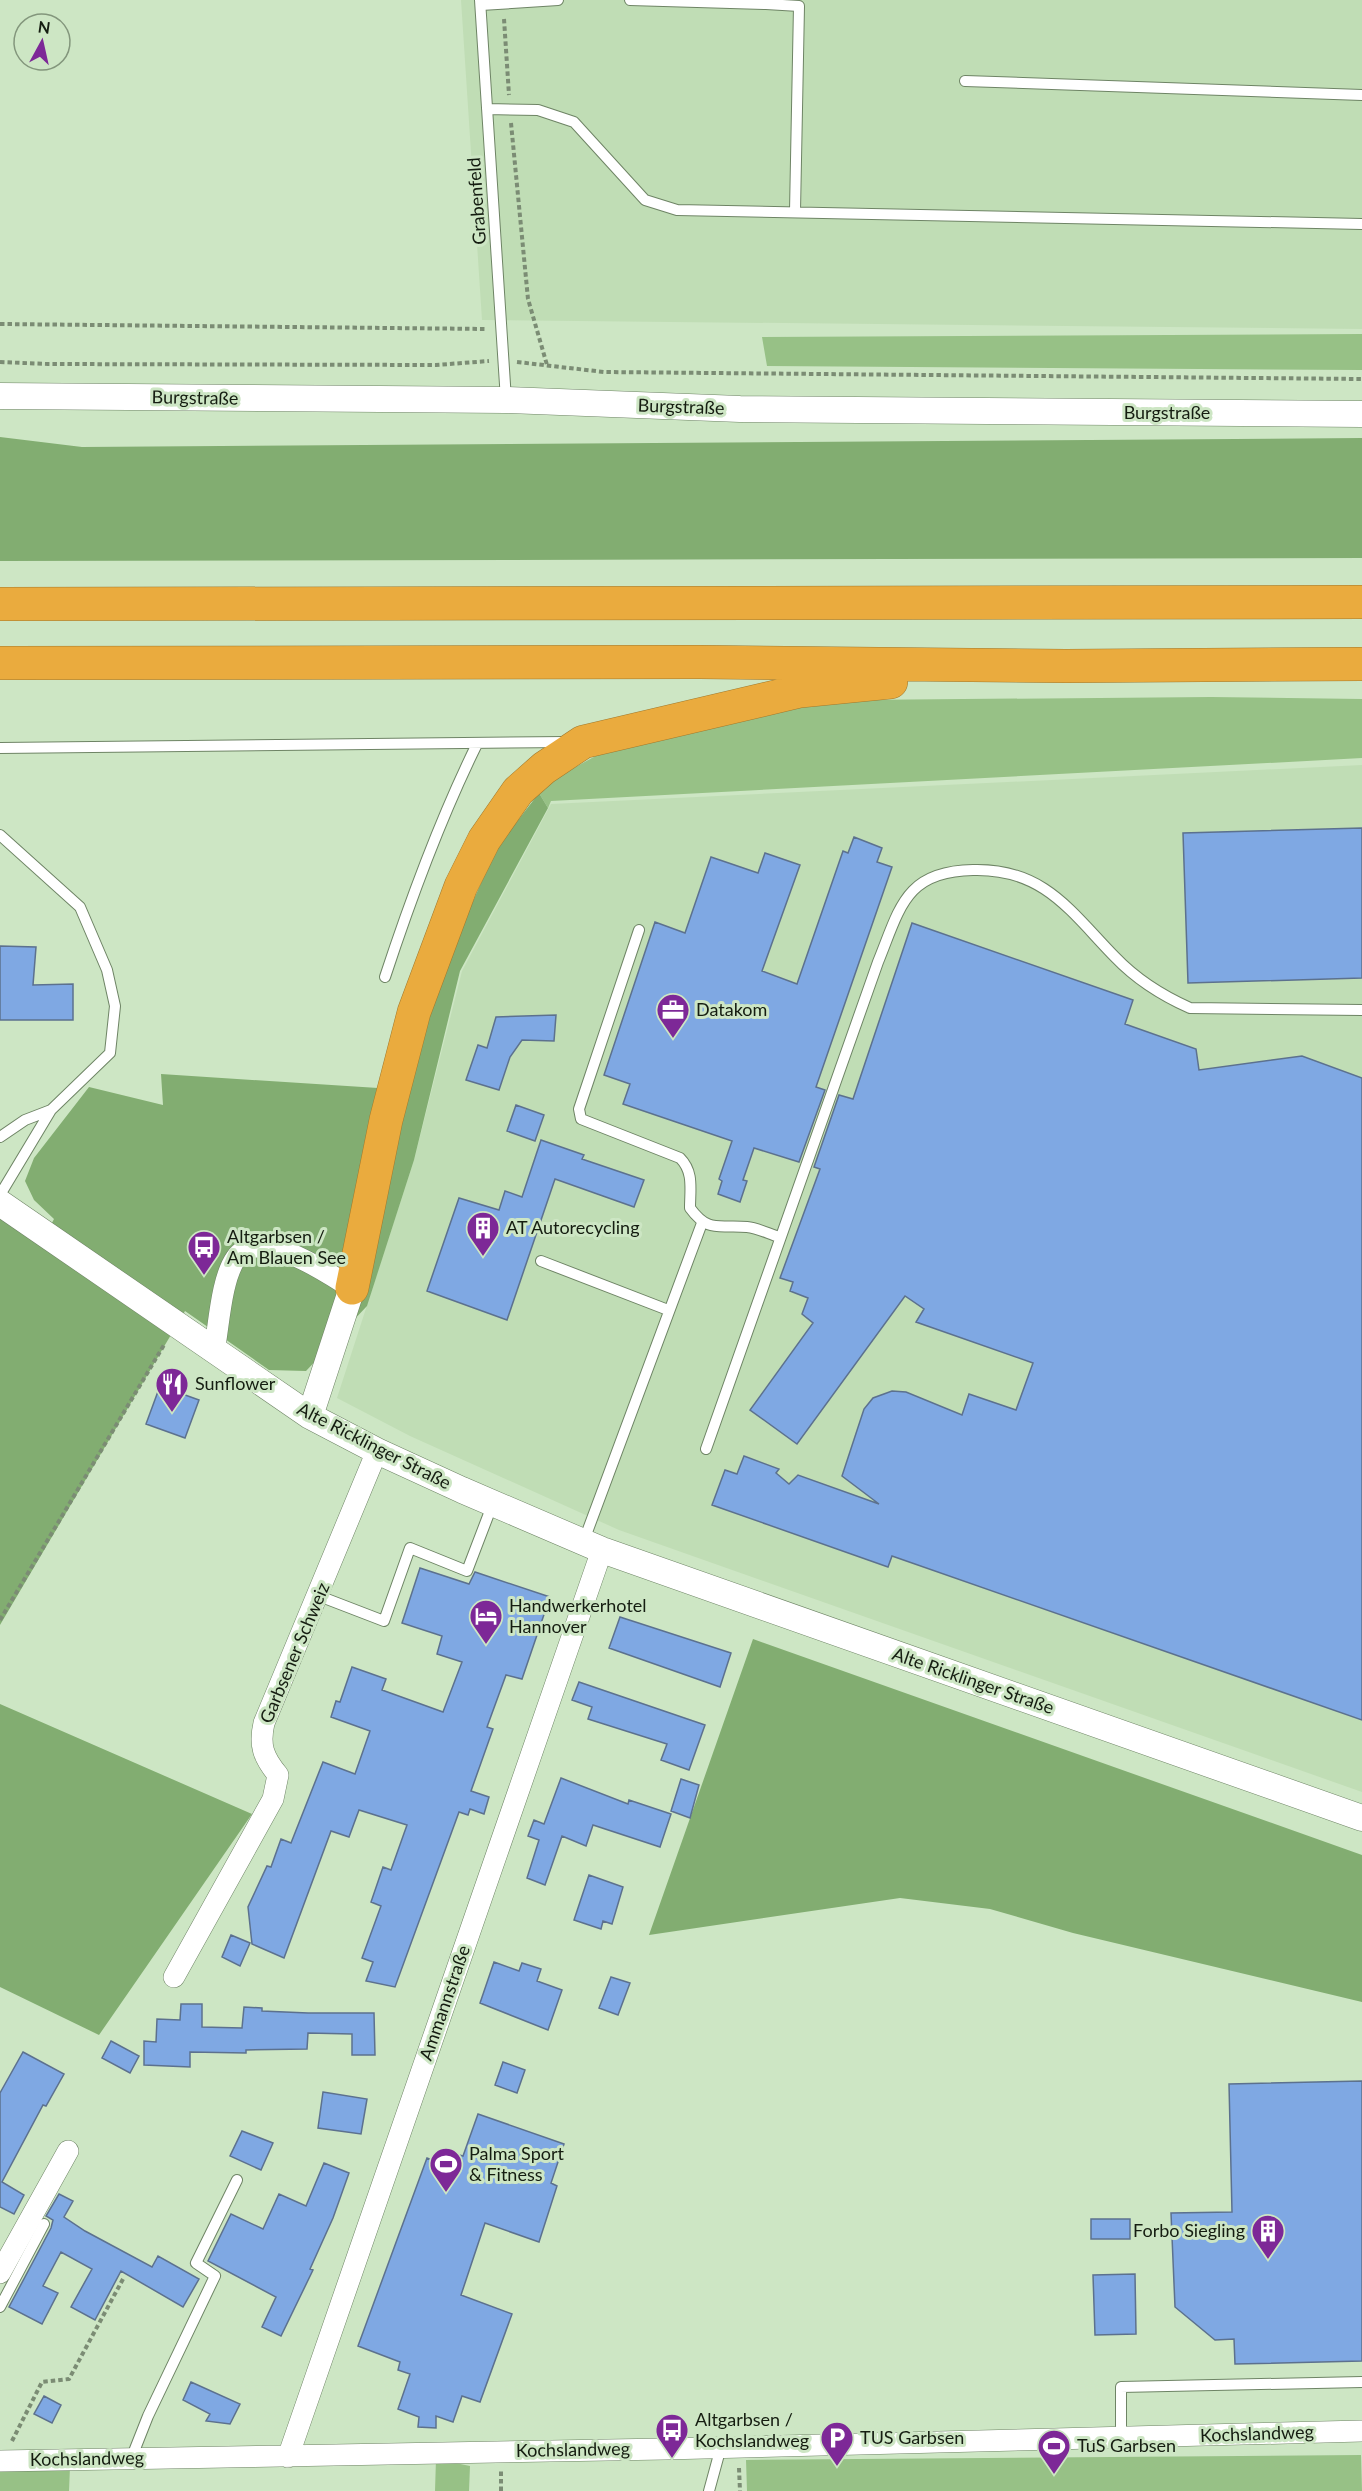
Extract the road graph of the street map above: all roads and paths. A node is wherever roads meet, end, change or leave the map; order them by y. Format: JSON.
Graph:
{"nodes":[{"id":1,"x":558,"y":0,"type":"edge"},
{"id":2,"x":630,"y":0,"type":"edge"},
{"id":3,"x":517,"y":1,"type":"edge"},
{"id":4,"x":766,"y":2,"type":"edge"},
{"id":5,"x":480,"y":3,"type":"edge"},
{"id":6,"x":799,"y":3,"type":"edge"},
{"id":7,"x":502,"y":4,"type":"junction"},
{"id":8,"x":965,"y":81,"type":"dead end"},
{"id":9,"x":1362,"y":95,"type":"edge"},
{"id":10,"x":487,"y":109,"type":"junction"},
{"id":11,"x":510,"y":110,"type":"junction"},
{"id":12,"x":795,"y":211,"type":"junction"},
{"id":13,"x":1362,"y":224,"type":"edge"},
{"id":14,"x":0,"y":324,"type":"edge"},
{"id":15,"x":502,"y":330,"type":"junction"},
{"id":16,"x":504,"y":360,"type":"junction"},
{"id":17,"x":0,"y":362,"type":"edge"},
{"id":18,"x":547,"y":365,"type":"junction"},
{"id":19,"x":1362,"y":379,"type":"edge"},
{"id":20,"x":0,"y":396,"type":"edge"},
{"id":21,"x":506,"y":400,"type":"junction"},
{"id":22,"x":1362,"y":414,"type":"edge"},
{"id":23,"x":1362,"y":602,"type":"edge"},
{"id":24,"x":0,"y":604,"type":"edge"},
{"id":25,"x":0,"y":663,"type":"edge"},
{"id":26,"x":1362,"y":664,"type":"edge"},
{"id":27,"x":1066,"y":666,"type":"junction"},
{"id":28,"x":583,"y":742,"type":"junction"},
{"id":29,"x":477,"y":744,"type":"junction"},
{"id":30,"x":0,"y":748,"type":"edge"},
{"id":31,"x":0,"y":835,"type":"edge"},
{"id":32,"x":639,"y":930,"type":"dead end"},
{"id":33,"x":386,"y":977,"type":"dead end"},
{"id":34,"x":1362,"y":1010,"type":"edge"},
{"id":35,"x":51,"y":1110,"type":"junction"},
{"id":36,"x":0,"y":1137,"type":"edge"},
{"id":37,"x":0,"y":1195,"type":"edge"},
{"id":38,"x":0,"y":1203,"type":"edge"},
{"id":39,"x":702,"y":1223,"type":"junction"},
{"id":40,"x":779,"y":1237,"type":"junction"},
{"id":41,"x":541,"y":1261,"type":"dead end"},
{"id":42,"x":352,"y":1288,"type":"junction"},
{"id":43,"x":668,"y":1310,"type":"junction"},
{"id":44,"x":167,"y":1340,"type":"dead end"},
{"id":45,"x":214,"y":1352,"type":"junction"},
{"id":46,"x":310,"y":1416,"type":"junction"},
{"id":47,"x":706,"y":1449,"type":"dead end"},
{"id":48,"x":377,"y":1451,"type":"junction"},
{"id":49,"x":493,"y":1503,"type":"junction"},
{"id":50,"x":593,"y":1546,"type":"junction"},
{"id":51,"x":319,"y":1596,"type":"junction"},
{"id":52,"x":0,"y":1620,"type":"edge"},
{"id":53,"x":1362,"y":1818,"type":"edge"},
{"id":54,"x":174,"y":1977,"type":"dead end"},
{"id":55,"x":68,"y":2151,"type":"dead end"},
{"id":56,"x":237,"y":2180,"type":"dead end"},
{"id":57,"x":44,"y":2224,"type":"dead end"},
{"id":58,"x":0,"y":2273,"type":"edge"},
{"id":59,"x":123,"y":2279,"type":"dead end"},
{"id":60,"x":0,"y":2307,"type":"edge"},
{"id":61,"x":1362,"y":2382,"type":"edge"},
{"id":62,"x":1362,"y":2431,"type":"edge"},
{"id":63,"x":1121,"y":2438,"type":"junction"},
{"id":64,"x":721,"y":2447,"type":"junction"},
{"id":65,"x":288,"y":2457,"type":"junction"},
{"id":66,"x":131,"y":2459,"type":"junction"},
{"id":67,"x":1,"y":2461,"type":"edge"},
{"id":68,"x":710,"y":2491,"type":"edge"}],
"edges":[{"from":1,"to":3,"type":"lane"},
{"from":2,"to":4,"type":"lane"},
{"from":3,"to":7,"type":"lane"},
{"from":4,"to":6,"type":"lane"},
{"from":5,"to":7,"type":"lane"},
{"from":5,"to":10,"type":"lane","name":"Grabenfeld"},
{"from":6,"to":12,"type":"lane"},
{"from":7,"to":11,"type":"path"},
{"from":8,"to":9,"type":"lane"},
{"from":10,"to":11,"type":"lane"},
{"from":10,"to":15,"type":"lane","name":"Grabenfeld"},
{"from":11,"to":12,"type":"lane"},
{"from":11,"to":18,"type":"path"},
{"from":12,"to":13,"type":"lane"},
{"from":14,"to":15,"type":"path"},
{"from":15,"to":16,"type":"lane","name":"Grabenfeld"},
{"from":16,"to":17,"type":"path"},
{"from":16,"to":18,"type":"path"},
{"from":16,"to":21,"type":"lane","name":"Grabenfeld"},
{"from":18,"to":19,"type":"path"},
{"from":20,"to":21,"type":"street","name":"Burgstraße"},
{"from":21,"to":22,"type":"street","name":"Burgstraße"},
{"from":23,"to":24,"type":"highway"},
{"from":25,"to":27,"type":"highway"},
{"from":26,"to":27,"type":"highway"},
{"from":27,"to":28,"type":"highway"},
{"from":28,"to":29,"type":"lane"},
{"from":28,"to":42,"type":"highway"},
{"from":29,"to":30,"type":"lane"},
{"from":29,"to":33,"type":"lane"},
{"from":31,"to":35,"type":"lane"},
{"from":32,"to":39,"type":"lane"},
{"from":34,"to":40,"type":"lane"},
{"from":35,"to":36,"type":"lane"},
{"from":35,"to":37,"type":"lane"},
{"from":38,"to":45,"type":"street","name":"Alte Ricklinger Straße"},
{"from":39,"to":40,"type":"lane"},
{"from":39,"to":43,"type":"lane"},
{"from":40,"to":47,"type":"lane"},
{"from":41,"to":43,"type":"lane"},
{"from":42,"to":45,"type":"street"},
{"from":42,"to":46,"type":"street"},
{"from":43,"to":50,"type":"lane"},
{"from":44,"to":52,"type":"path"},
{"from":45,"to":46,"type":"street","name":"Alte Ricklinger Straße"},
{"from":46,"to":48,"type":"street","name":"Alte Ricklinger Straße"},
{"from":48,"to":49,"type":"street","name":"Alte Ricklinger Straße"},
{"from":48,"to":51,"type":"street","name":"Garbsener Schweiz"},
{"from":49,"to":50,"type":"street","name":"Alte Ricklinger Straße"},
{"from":49,"to":51,"type":"lane"},
{"from":50,"to":53,"type":"street","name":"Alte Ricklinger Straße"},
{"from":50,"to":65,"type":"street","name":"Ammannstraße"},
{"from":51,"to":54,"type":"street","name":"Garbsener Schweiz"},
{"from":55,"to":58,"type":"street"},
{"from":56,"to":66,"type":"lane"},
{"from":57,"to":60,"type":"lane"},
{"from":59,"to":67,"type":"path"},
{"from":61,"to":63,"type":"lane"},
{"from":62,"to":63,"type":"street","name":"Kochslandweg"},
{"from":63,"to":64,"type":"street","name":"Kochslandweg"},
{"from":64,"to":65,"type":"street","name":"Kochslandweg"},
{"from":64,"to":68,"type":"lane"},
{"from":65,"to":66,"type":"street","name":"Kochslandweg"},
{"from":66,"to":67,"type":"street","name":"Kochslandweg"}]}
